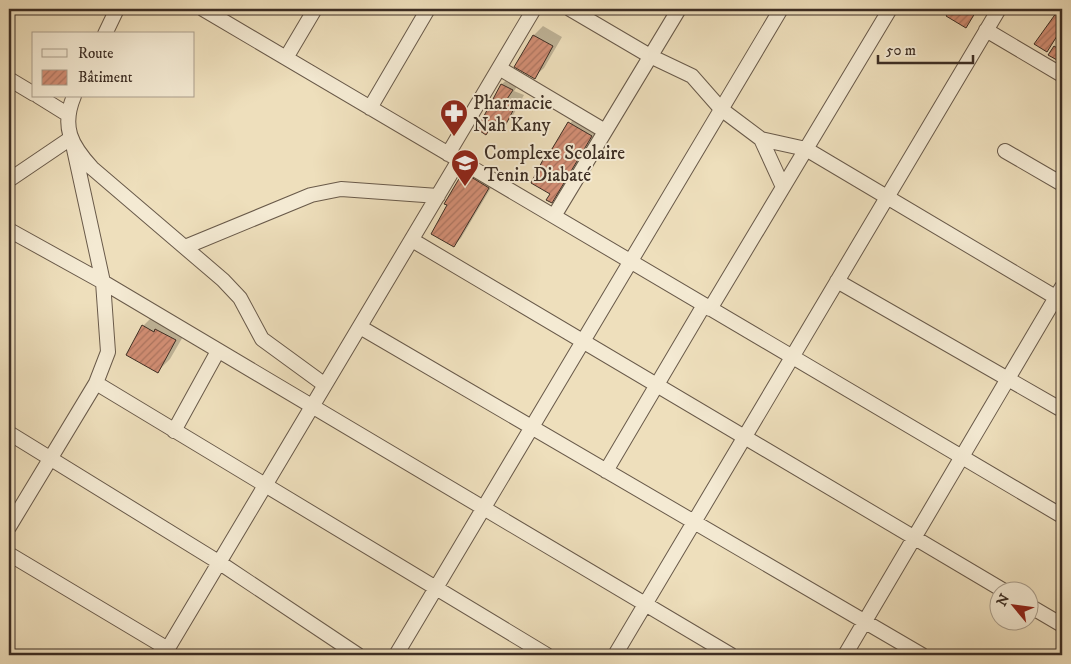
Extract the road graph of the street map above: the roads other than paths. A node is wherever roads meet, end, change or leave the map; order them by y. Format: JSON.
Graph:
{"nodes":[{"id":1,"x":117,"y":9,"type":"edge"},
{"id":2,"x":204,"y":9,"type":"edge"},
{"id":3,"x":316,"y":9,"type":"edge"},
{"id":4,"x":428,"y":9,"type":"edge"},
{"id":5,"x":534,"y":9,"type":"edge"},
{"id":6,"x":570,"y":9,"type":"edge"},
{"id":7,"x":679,"y":9,"type":"edge"},
{"id":8,"x":780,"y":9,"type":"edge"},
{"id":9,"x":890,"y":9,"type":"edge"},
{"id":10,"x":999,"y":9,"type":"edge"},
{"id":11,"x":986,"y":30,"type":"junction"},
{"id":12,"x":106,"y":32,"type":"edge"},
{"id":13,"x":650,"y":56,"type":"junction"},
{"id":14,"x":286,"y":58,"type":"junction"},
{"id":15,"x":499,"y":68,"type":"junction"},
{"id":16,"x":1062,"y":75,"type":"edge"},
{"id":17,"x":9,"y":79,"type":"edge"},
{"id":18,"x":32,"y":93,"type":"edge"},
{"id":19,"x":41,"y":98,"type":"edge"},
{"id":20,"x":73,"y":98,"type":"edge"},
{"id":21,"x":370,"y":108,"type":"junction"},
{"id":22,"x":721,"y":109,"type":"junction"},
{"id":23,"x":68,"y":114,"type":"junction"},
{"id":24,"x":605,"y":131,"type":"junction"},
{"id":25,"x":761,"y":139,"type":"junction"},
{"id":26,"x":72,"y":143,"type":"junction"},
{"id":27,"x":806,"y":149,"type":"junction"},
{"id":28,"x":1005,"y":151,"type":"dead end"},
{"id":29,"x":454,"y":157,"type":"junction"},
{"id":30,"x":9,"y":180,"type":"edge"},
{"id":31,"x":1062,"y":184,"type":"edge"},
{"id":32,"x":783,"y":187,"type":"junction"},
{"id":33,"x":438,"y":196,"type":"junction"},
{"id":34,"x":887,"y":197,"type":"junction"},
{"id":35,"x":554,"y":216,"type":"junction"},
{"id":36,"x":9,"y":230,"type":"edge"},
{"id":37,"x":412,"y":240,"type":"junction"},
{"id":38,"x":185,"y":247,"type":"junction"},
{"id":39,"x":630,"y":261,"type":"junction"},
{"id":40,"x":837,"y":281,"type":"junction"},
{"id":41,"x":103,"y":282,"type":"junction"},
{"id":42,"x":1060,"y":295,"type":"edge"},
{"id":43,"x":707,"y":307,"type":"junction"},
{"id":44,"x":360,"y":327,"type":"junction"},
{"id":45,"x":583,"y":341,"type":"junction"},
{"id":46,"x":218,"y":351,"type":"junction"},
{"id":47,"x":792,"y":357,"type":"junction"},
{"id":48,"x":1008,"y":379,"type":"junction"},
{"id":49,"x":96,"y":384,"type":"junction"},
{"id":50,"x":325,"y":385,"type":"junction"},
{"id":51,"x":657,"y":385,"type":"junction"},
{"id":52,"x":312,"y":407,"type":"junction"},
{"id":53,"x":1062,"y":410,"type":"edge"},
{"id":54,"x":532,"y":427,"type":"junction"},
{"id":55,"x":174,"y":430,"type":"junction"},
{"id":56,"x":9,"y":433,"type":"edge"},
{"id":57,"x":745,"y":437,"type":"junction"},
{"id":58,"x":962,"y":458,"type":"junction"},
{"id":59,"x":49,"y":460,"type":"junction"},
{"id":60,"x":606,"y":471,"type":"junction"},
{"id":61,"x":265,"y":485,"type":"junction"},
{"id":62,"x":484,"y":508,"type":"junction"},
{"id":63,"x":1062,"y":516,"type":"edge"},
{"id":64,"x":694,"y":522,"type":"junction"},
{"id":65,"x":9,"y":527,"type":"edge"},
{"id":66,"x":915,"y":538,"type":"junction"},
{"id":67,"x":9,"y":554,"type":"edge"},
{"id":68,"x":220,"y":563,"type":"junction"},
{"id":69,"x":989,"y":582,"type":"edge"},
{"id":70,"x":436,"y":588,"type":"junction"},
{"id":71,"x":645,"y":604,"type":"junction"},
{"id":72,"x":1038,"y":611,"type":"edge"},
{"id":73,"x":865,"y":622,"type":"junction"},
{"id":74,"x":1062,"y":624,"type":"edge"},
{"id":75,"x":166,"y":652,"type":"edge"},
{"id":76,"x":358,"y":655,"type":"edge"},
{"id":77,"x":396,"y":655,"type":"edge"},
{"id":78,"x":548,"y":655,"type":"edge"},
{"id":79,"x":615,"y":655,"type":"edge"},
{"id":80,"x":731,"y":655,"type":"edge"},
{"id":81,"x":846,"y":655,"type":"edge"},
{"id":82,"x":922,"y":655,"type":"edge"}],
"edges":[{"from":1,"to":12,"type":"street"},
{"from":2,"to":14,"type":"street"},
{"from":3,"to":14,"type":"street"},
{"from":4,"to":21,"type":"street"},
{"from":5,"to":15,"type":"street"},
{"from":6,"to":13,"type":"street"},
{"from":7,"to":13,"type":"street"},
{"from":8,"to":22,"type":"street"},
{"from":9,"to":27,"type":"street"},
{"from":10,"to":11,"type":"street"},
{"from":11,"to":16,"type":"street"},
{"from":11,"to":34,"type":"street"},
{"from":13,"to":22,"type":"street"},
{"from":13,"to":24,"type":"street"},
{"from":14,"to":21,"type":"street"},
{"from":15,"to":24,"type":"street"},
{"from":15,"to":29,"type":"street"},
{"from":17,"to":18,"type":"street"},
{"from":19,"to":23,"type":"street"},
{"from":20,"to":23,"type":"street"},
{"from":21,"to":29,"type":"street"},
{"from":22,"to":25,"type":"street"},
{"from":22,"to":39,"type":"street"},
{"from":23,"to":26,"type":"street"},
{"from":24,"to":35,"type":"street"},
{"from":25,"to":27,"type":"street"},
{"from":25,"to":32,"type":"street"},
{"from":26,"to":30,"type":"street"},
{"from":26,"to":38,"type":"street"},
{"from":26,"to":41,"type":"street"},
{"from":27,"to":32,"type":"street"},
{"from":27,"to":34,"type":"street"},
{"from":28,"to":31,"type":"street"},
{"from":29,"to":33,"type":"street"},
{"from":29,"to":35,"type":"street"},
{"from":32,"to":43,"type":"street"},
{"from":33,"to":37,"type":"street"},
{"from":33,"to":38,"type":"street"},
{"from":34,"to":40,"type":"street"},
{"from":34,"to":42,"type":"street"},
{"from":35,"to":39,"type":"street"},
{"from":36,"to":41,"type":"street"},
{"from":37,"to":44,"type":"street"},
{"from":37,"to":45,"type":"street"},
{"from":38,"to":50,"type":"street"},
{"from":39,"to":43,"type":"street"},
{"from":39,"to":45,"type":"street"},
{"from":40,"to":47,"type":"street"},
{"from":40,"to":48,"type":"street"},
{"from":41,"to":46,"type":"street"},
{"from":41,"to":49,"type":"street"},
{"from":42,"to":48,"type":"street"},
{"from":43,"to":47,"type":"street"},
{"from":43,"to":51,"type":"street"},
{"from":44,"to":50,"type":"street"},
{"from":44,"to":54,"type":"street"},
{"from":45,"to":51,"type":"street"},
{"from":45,"to":54,"type":"street"},
{"from":46,"to":52,"type":"street"},
{"from":46,"to":55,"type":"street"},
{"from":47,"to":57,"type":"street"},
{"from":47,"to":58,"type":"street"},
{"from":48,"to":53,"type":"street"},
{"from":48,"to":58,"type":"street"},
{"from":49,"to":55,"type":"street"},
{"from":49,"to":59,"type":"street"},
{"from":50,"to":52,"type":"street"},
{"from":51,"to":57,"type":"street"},
{"from":51,"to":60,"type":"street"},
{"from":52,"to":61,"type":"street"},
{"from":52,"to":62,"type":"street"},
{"from":54,"to":60,"type":"street"},
{"from":54,"to":62,"type":"street"},
{"from":55,"to":61,"type":"street"},
{"from":56,"to":59,"type":"street"},
{"from":57,"to":64,"type":"street"},
{"from":57,"to":66,"type":"street"},
{"from":58,"to":63,"type":"street"},
{"from":58,"to":66,"type":"street"},
{"from":59,"to":65,"type":"street"},
{"from":59,"to":68,"type":"street"},
{"from":60,"to":64,"type":"street"},
{"from":61,"to":68,"type":"street"},
{"from":61,"to":70,"type":"street"},
{"from":62,"to":70,"type":"street"},
{"from":62,"to":71,"type":"street"},
{"from":64,"to":71,"type":"street"},
{"from":64,"to":73,"type":"street"},
{"from":66,"to":69,"type":"street"},
{"from":66,"to":73,"type":"street"},
{"from":67,"to":75,"type":"street"},
{"from":68,"to":75,"type":"street"},
{"from":68,"to":76,"type":"street"},
{"from":70,"to":77,"type":"street"},
{"from":70,"to":78,"type":"street"},
{"from":71,"to":79,"type":"street"},
{"from":71,"to":80,"type":"street"},
{"from":72,"to":74,"type":"street"},
{"from":73,"to":81,"type":"street"},
{"from":73,"to":82,"type":"street"}]}
